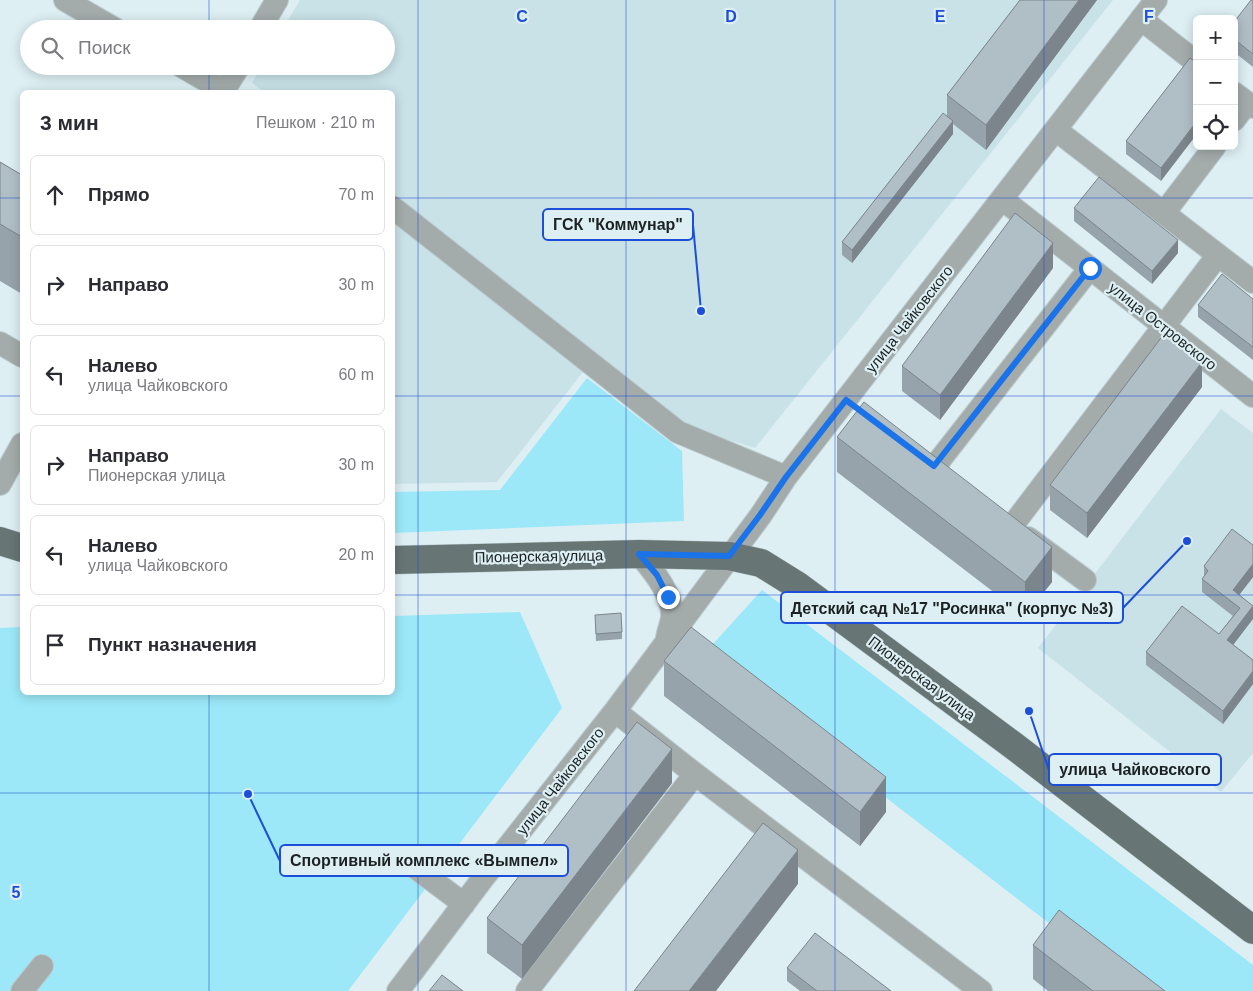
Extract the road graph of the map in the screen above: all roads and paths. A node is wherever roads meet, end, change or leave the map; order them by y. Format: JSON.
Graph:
{"nodes":[{"id":1,"x":65,"y":0,"type":"edge"},
{"id":2,"x":277,"y":0,"type":"edge"},
{"id":3,"x":1156,"y":0,"type":"edge"},
{"id":4,"x":1141,"y":19,"type":"junction"},
{"id":5,"x":100,"y":20,"type":"edge"},
{"id":6,"x":265,"y":20,"type":"edge"},
{"id":7,"x":1193,"y":60,"type":"edge"},
{"id":8,"x":196,"y":75,"type":"edge"},
{"id":9,"x":233,"y":75,"type":"edge"},
{"id":10,"x":221,"y":90,"type":"edge"},
{"id":11,"x":225,"y":90,"type":"edge"},
{"id":12,"x":1056,"y":130,"type":"junction"},
{"id":13,"x":1212,"y":150,"type":"edge"},
{"id":14,"x":1002,"y":199,"type":"junction"},
{"id":15,"x":395,"y":209,"type":"edge"},
{"id":16,"x":1164,"y":213,"type":"junction"},
{"id":17,"x":1218,"y":255,"type":"junction"},
{"id":18,"x":1090,"y":268,"type":"junction"},
{"id":19,"x":1253,"y":282,"type":"edge"},
{"id":20,"x":1164,"y":326,"type":"junction"},
{"id":21,"x":0,"y":343,"type":"edge"},
{"id":22,"x":20,"y":355,"type":"edge"},
{"id":23,"x":1253,"y":396,"type":"edge"},
{"id":24,"x":20,"y":448,"type":"edge"},
{"id":25,"x":935,"y":467,"type":"edge"},
{"id":26,"x":786,"y":477,"type":"junction"},
{"id":27,"x":0,"y":484,"type":"edge"},
{"id":28,"x":0,"y":541,"type":"edge"},
{"id":29,"x":20,"y":547,"type":"edge"},
{"id":30,"x":639,"y":554,"type":"junction"},
{"id":31,"x":729,"y":556,"type":"junction"},
{"id":32,"x":395,"y":560,"type":"edge"},
{"id":33,"x":1085,"y":580,"type":"dead end"},
{"id":34,"x":666,"y":641,"type":"junction"},
{"id":35,"x":615,"y":710,"type":"junction"},
{"id":36,"x":695,"y":774,"type":"junction"},
{"id":37,"x":413,"y":866,"type":"dead end"},
{"id":38,"x":464,"y":904,"type":"junction"},
{"id":39,"x":1253,"y":930,"type":"edge"},
{"id":40,"x":42,"y":966,"type":"dead end"},
{"id":41,"x":22,"y":991,"type":"edge"},
{"id":42,"x":398,"y":991,"type":"edge"},
{"id":43,"x":527,"y":991,"type":"edge"},
{"id":44,"x":981,"y":991,"type":"edge"}],
"edges":[{"from":1,"to":5,"type":"street"},
{"from":2,"to":6,"type":"street"},
{"from":3,"to":4,"type":"street","name":"улица Чайковского"},
{"from":4,"to":7,"type":"street"},
{"from":4,"to":12,"type":"street","name":"улица Чайковского"},
{"from":8,"to":10,"type":"street"},
{"from":9,"to":11,"type":"street"},
{"from":12,"to":14,"type":"street","name":"улица Чайковского"},
{"from":12,"to":16,"type":"street"},
{"from":13,"to":16,"type":"street"},
{"from":14,"to":18,"type":"street","name":"улица Островского"},
{"from":14,"to":26,"type":"street","name":"улица Чайковского"},
{"from":15,"to":26,"type":"street"},
{"from":16,"to":17,"type":"street"},
{"from":17,"to":19,"type":"street"},
{"from":17,"to":20,"type":"street"},
{"from":18,"to":20,"type":"street","name":"улица Островского"},
{"from":18,"to":25,"type":"street"},
{"from":20,"to":23,"type":"street","name":"улица Островского"},
{"from":20,"to":33,"type":"street"},
{"from":21,"to":22,"type":"street"},
{"from":24,"to":27,"type":"street"},
{"from":26,"to":31,"type":"street","name":"улица Чайковского"},
{"from":28,"to":29,"type":"main road"},
{"from":30,"to":31,"type":"main road","name":"Пионерская улица"},
{"from":30,"to":32,"type":"main road","name":"Пионерская улица"},
{"from":30,"to":34,"type":"street","name":"улица Чайковского"},
{"from":31,"to":34,"type":"street","name":"улица Чайковского"},
{"from":31,"to":39,"type":"main road","name":"Пионерская улица"},
{"from":34,"to":35,"type":"street","name":"улица Чайковского"},
{"from":35,"to":36,"type":"street"},
{"from":35,"to":38,"type":"street","name":"улица Чайковского"},
{"from":36,"to":43,"type":"street"},
{"from":36,"to":44,"type":"street"},
{"from":37,"to":38,"type":"street"},
{"from":38,"to":42,"type":"street","name":"улица Чайковского"},
{"from":40,"to":41,"type":"street"}]}
